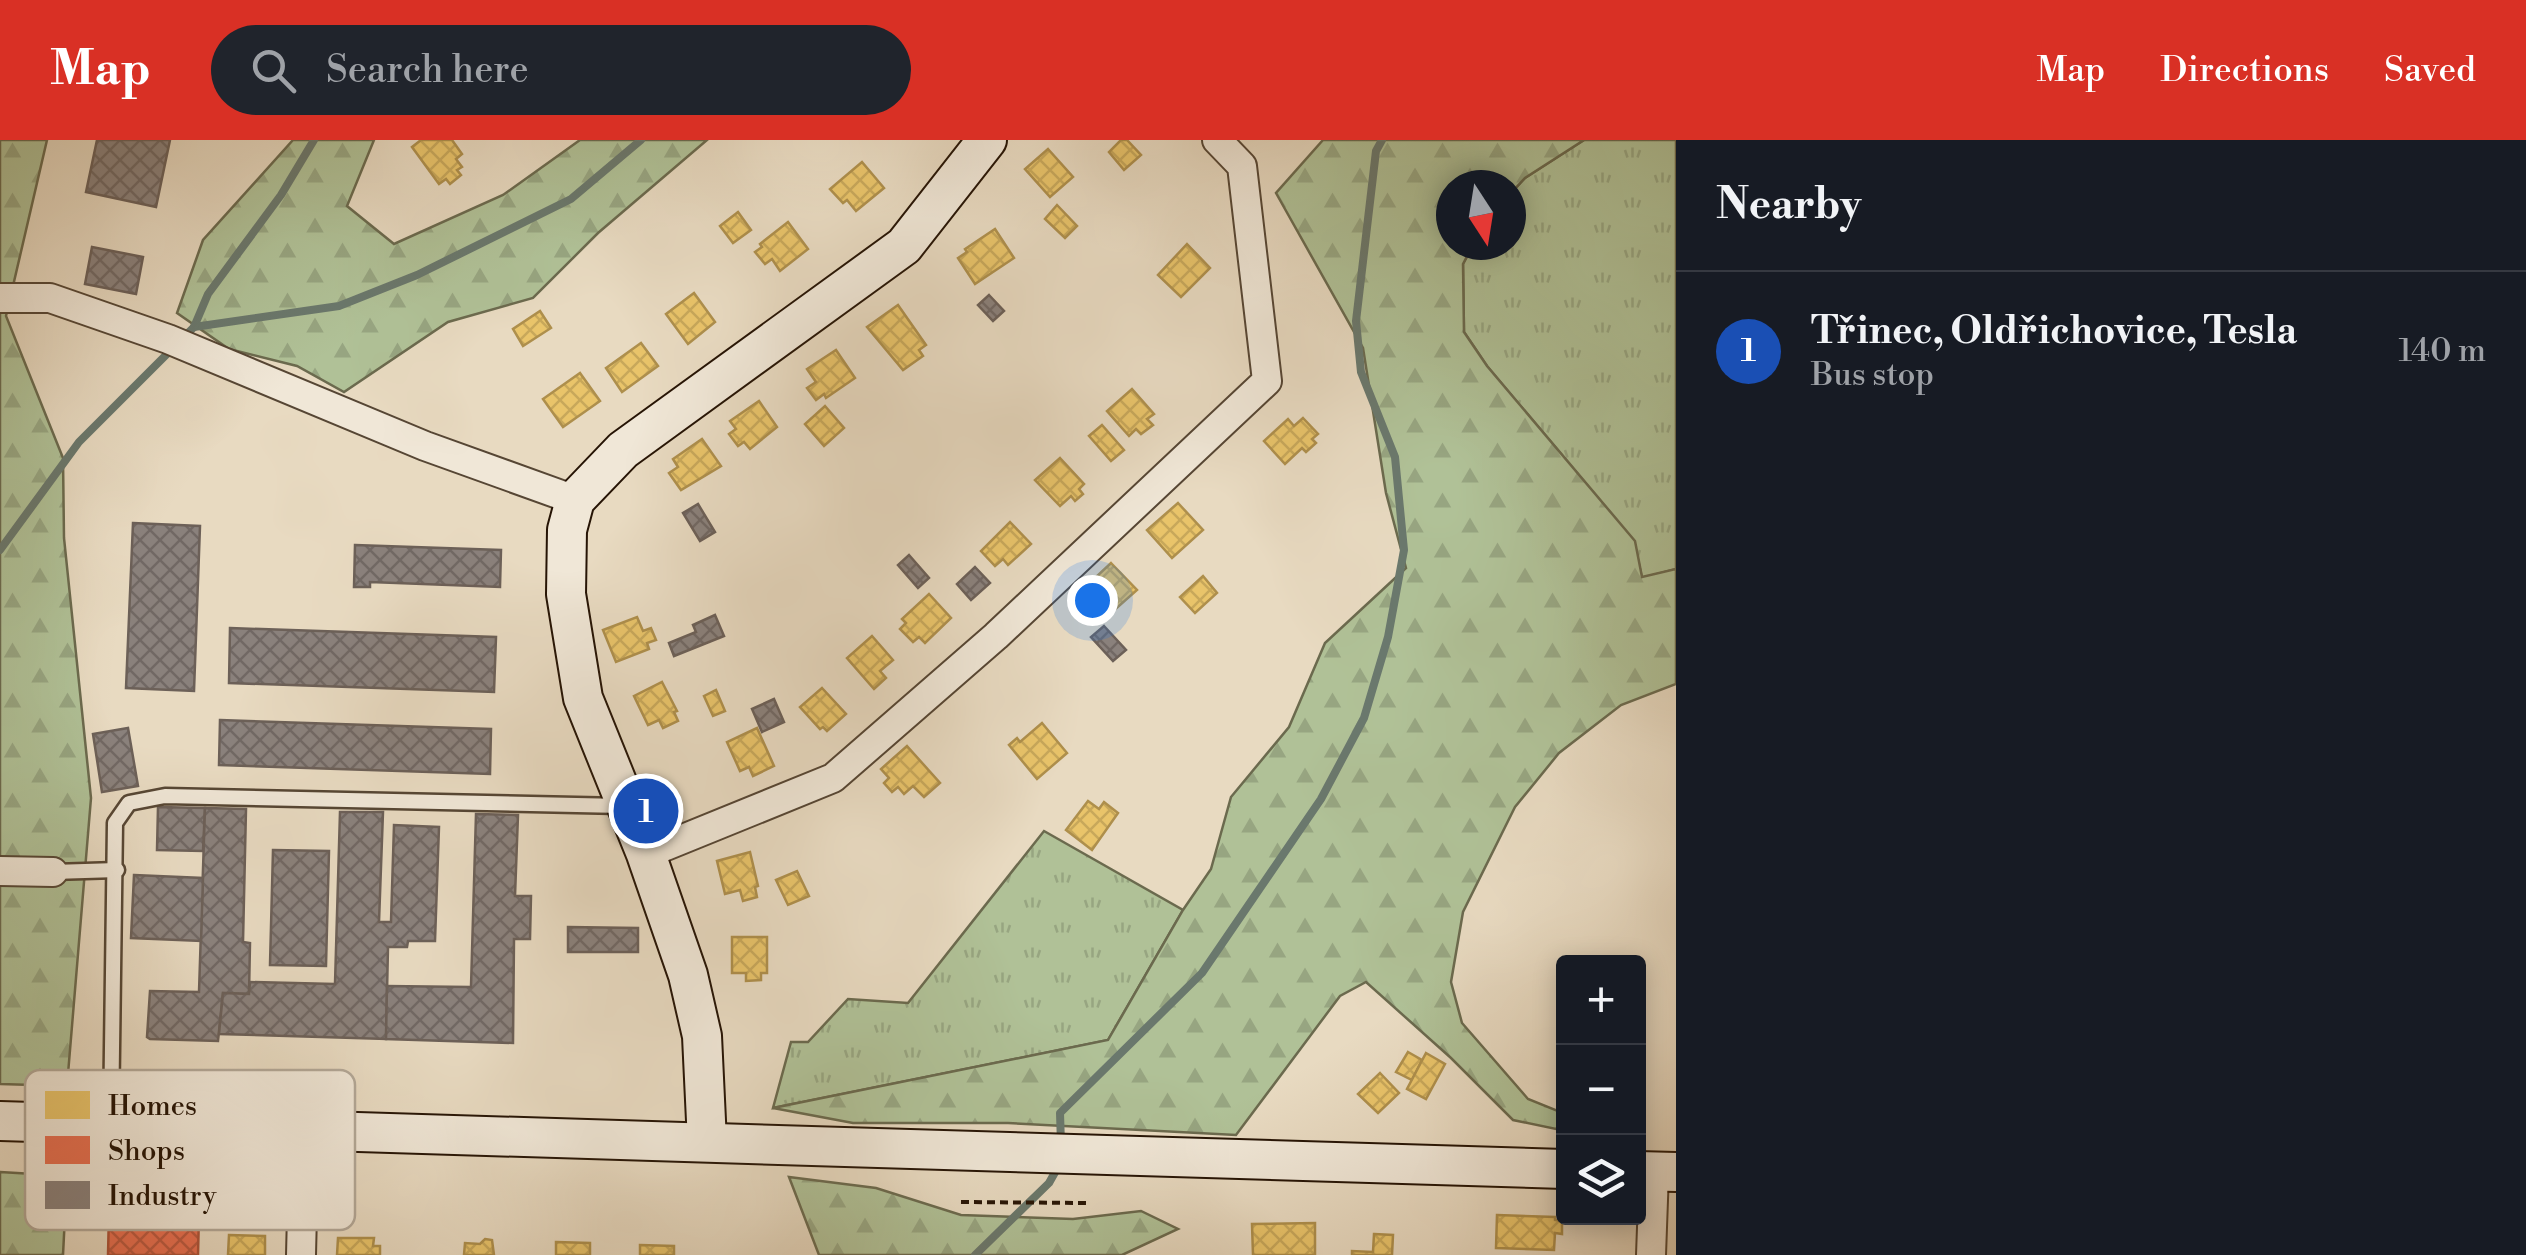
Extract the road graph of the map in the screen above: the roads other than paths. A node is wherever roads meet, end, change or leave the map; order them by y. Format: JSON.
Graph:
{"nodes":[{"id":1,"x":988,"y":140,"type":"edge"},
{"id":2,"x":1218,"y":140,"type":"edge"},
{"id":3,"x":0,"y":298,"type":"edge"},
{"id":4,"x":575,"y":500,"type":"junction"},
{"id":5,"x":628,"y":806,"type":"junction"},
{"id":6,"x":646,"y":854,"type":"junction"},
{"id":7,"x":117,"y":870,"type":"junction"},
{"id":8,"x":0,"y":872,"type":"edge"},
{"id":9,"x":53,"y":872,"type":"joint"},
{"id":10,"x":112,"y":1070,"type":"edge"},
{"id":11,"x":355,"y":1132,"type":"edge"},
{"id":12,"x":707,"y":1142,"type":"junction"},
{"id":13,"x":1556,"y":1170,"type":"edge"},
{"id":14,"x":1656,"y":1172,"type":"edge"},
{"id":15,"x":302,"y":1230,"type":"edge"},
{"id":16,"x":301,"y":1255,"type":"edge"},
{"id":17,"x":1650,"y":1255,"type":"edge"}],
"edges":[{"from":1,"to":4,"type":"main road"},
{"from":2,"to":6,"type":"street"},
{"from":3,"to":4,"type":"street"},
{"from":4,"to":5,"type":"main road"},
{"from":5,"to":6,"type":"main road"},
{"from":5,"to":7,"type":"lane"},
{"from":6,"to":12,"type":"main road"},
{"from":7,"to":9,"type":"lane"},
{"from":7,"to":10,"type":"lane"},
{"from":8,"to":9,"type":"street"},
{"from":11,"to":12,"type":"main road"},
{"from":12,"to":13,"type":"main road"},
{"from":14,"to":17,"type":"street"},
{"from":15,"to":16,"type":"street"}]}
